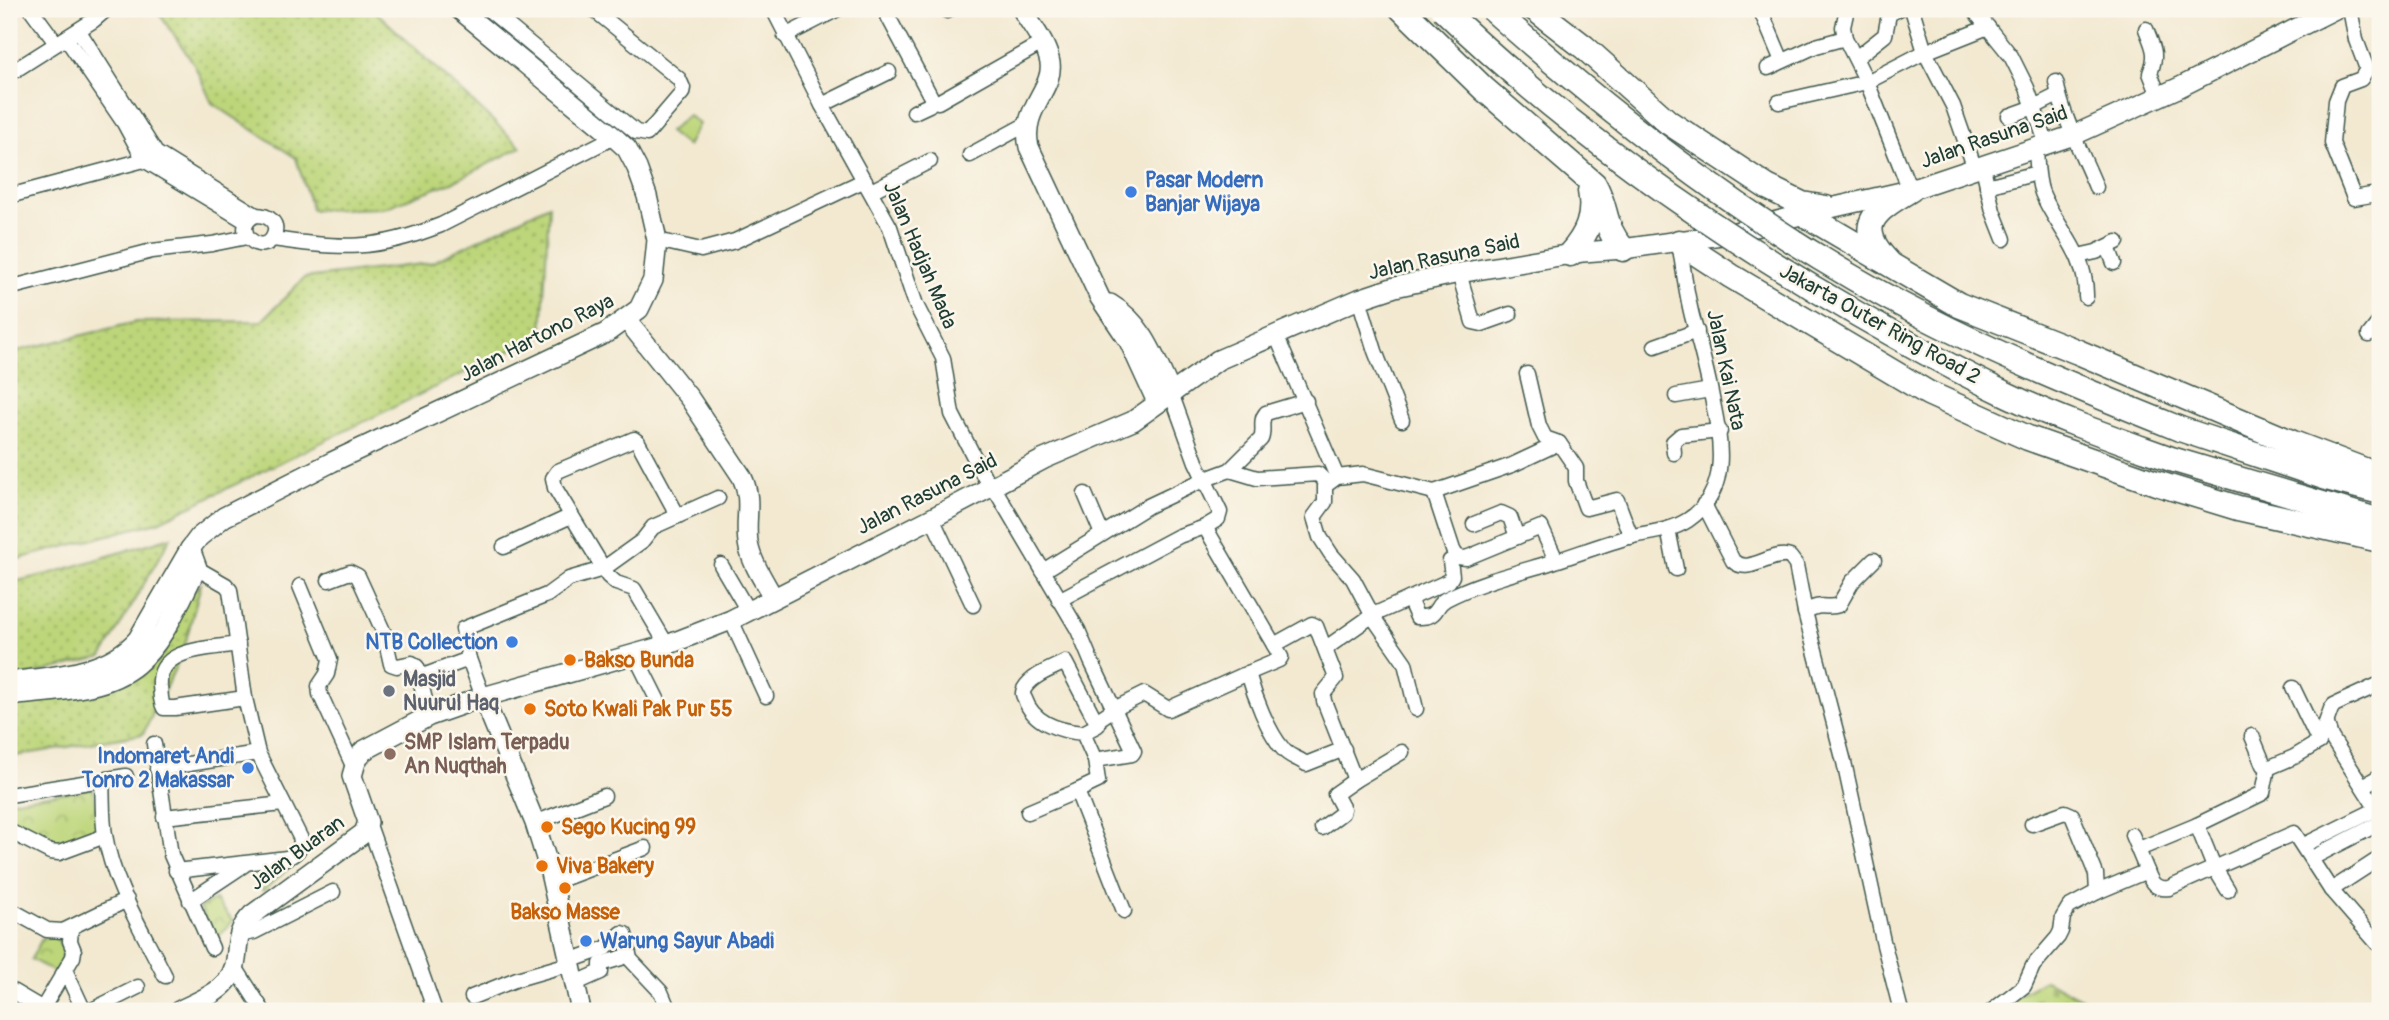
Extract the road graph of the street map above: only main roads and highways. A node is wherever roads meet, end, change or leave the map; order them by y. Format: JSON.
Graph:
{"nodes":[{"id":1,"x":1402,"y":9,"type":"edge"},
{"id":2,"x":1443,"y":9,"type":"edge"},
{"id":3,"x":1492,"y":9,"type":"edge"},
{"id":4,"x":1535,"y":9,"type":"edge"},
{"id":5,"x":1582,"y":172,"type":"junction"},
{"id":6,"x":1767,"y":187,"type":"junction"},
{"id":7,"x":1910,"y":190,"type":"road end"},
{"id":8,"x":1771,"y":222,"type":"road end"},
{"id":9,"x":1728,"y":234,"type":"road end"},
{"id":10,"x":1679,"y":242,"type":"road end"},
{"id":11,"x":1623,"y":249,"type":"road end"},
{"id":12,"x":1570,"y":254,"type":"road end"},
{"id":13,"x":1892,"y":267,"type":"junction"},
{"id":14,"x":1731,"y":276,"type":"junction"},
{"id":15,"x":2380,"y":476,"type":"edge"},
{"id":16,"x":2380,"y":492,"type":"edge"},
{"id":17,"x":2380,"y":521,"type":"edge"},
{"id":18,"x":2380,"y":540,"type":"edge"}],
"edges":[{"from":1,"to":5,"type":"highway"},
{"from":2,"to":17,"type":"highway","name":"Jakarta Outer Ring Road 2","bridge":true},
{"from":3,"to":16,"type":"highway","name":"Jakarta Outer Ring Road 2","bridge":true},
{"from":4,"to":6,"type":"highway"},
{"from":5,"to":11,"type":"highway"},
{"from":5,"to":12,"type":"highway"},
{"from":6,"to":8,"type":"highway"},
{"from":6,"to":13,"type":"highway"},
{"from":7,"to":13,"type":"highway"},
{"from":9,"to":14,"type":"highway"},
{"from":10,"to":14,"type":"highway"},
{"from":13,"to":15,"type":"highway"},
{"from":14,"to":18,"type":"highway"}]}
